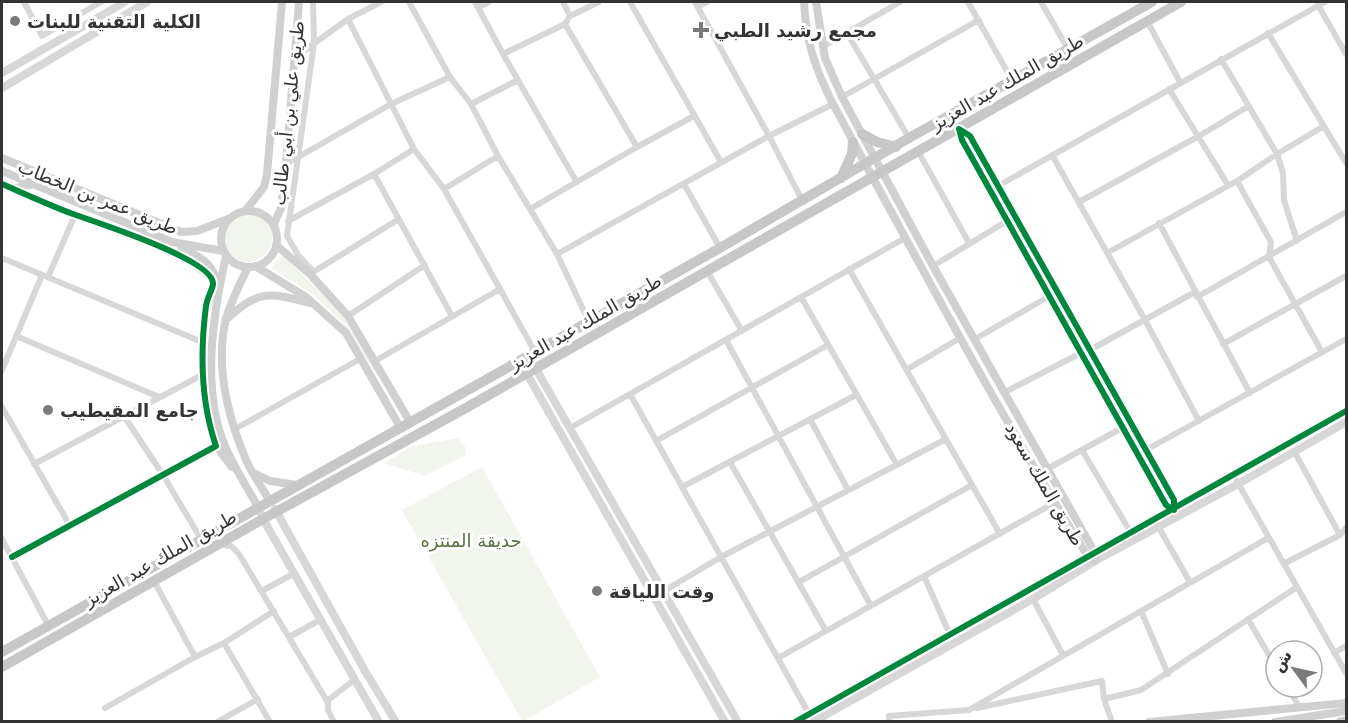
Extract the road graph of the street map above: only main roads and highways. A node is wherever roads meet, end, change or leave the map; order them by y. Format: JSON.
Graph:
{"nodes":[{"id":1,"x":282,"y":2,"type":"edge"},
{"id":2,"x":299,"y":2,"type":"edge"},
{"id":3,"x":804,"y":2,"type":"edge"},
{"id":4,"x":816,"y":2,"type":"edge"},
{"id":5,"x":1152,"y":2,"type":"edge"},
{"id":6,"x":1181,"y":2,"type":"edge"},
{"id":7,"x":862,"y":134,"type":"junction"},
{"id":8,"x":853,"y":142,"type":"junction"},
{"id":9,"x":896,"y":147,"type":"junction"},
{"id":10,"x":2,"y":158,"type":"edge"},
{"id":11,"x":876,"y":158,"type":"junction"},
{"id":12,"x":865,"y":164,"type":"junction"},
{"id":13,"x":2,"y":171,"type":"edge"},
{"id":14,"x":883,"y":171,"type":"junction"},
{"id":15,"x":841,"y":178,"type":"junction"},
{"id":16,"x":872,"y":178,"type":"junction"},
{"id":17,"x":34,"y":184,"type":"junction"},
{"id":18,"x":13,"y":189,"type":"road end"},
{"id":19,"x":246,"y":210,"type":"junction"},
{"id":20,"x":228,"y":219,"type":"junction"},
{"id":21,"x":274,"y":224,"type":"junction"},
{"id":22,"x":172,"y":242,"type":"junction"},
{"id":23,"x":276,"y":245,"type":"junction"},
{"id":24,"x":224,"y":253,"type":"junction"},
{"id":25,"x":252,"y":267,"type":"junction"},
{"id":26,"x":213,"y":285,"type":"road end"},
{"id":27,"x":217,"y":300,"type":"junction"},
{"id":28,"x":314,"y":304,"type":"junction"},
{"id":29,"x":226,"y":320,"type":"junction"},
{"id":30,"x":206,"y":343,"type":"junction"},
{"id":31,"x":214,"y":405,"type":"junction"},
{"id":32,"x":209,"y":425,"type":"road end"},
{"id":33,"x":405,"y":425,"type":"junction"},
{"id":34,"x":216,"y":446,"type":"road end"},
{"id":35,"x":253,"y":472,"type":"junction"},
{"id":36,"x":243,"y":481,"type":"junction"},
{"id":37,"x":297,"y":485,"type":"junction"},
{"id":38,"x":269,"y":500,"type":"junction"},
{"id":39,"x":258,"y":507,"type":"junction"},
{"id":40,"x":2,"y":652,"type":"edge"},
{"id":41,"x":2,"y":668,"type":"edge"},
{"id":42,"x":1347,"y":703,"type":"edge"},
{"id":43,"x":1347,"y":711,"type":"edge"},
{"id":44,"x":1347,"y":721,"type":"edge"},
{"id":45,"x":1149,"y":722,"type":"edge"},
{"id":46,"x":1275,"y":722,"type":"edge"},
{"id":47,"x":1340,"y":722,"type":"edge"}],
"edges":[{"from":1,"to":19,"type":"main road","name":"طريق علي بن أبي طالب"},
{"from":2,"to":21,"type":"main road","name":"طريق علي بن أبي طالب"},
{"from":3,"to":8,"type":"main road","name":"طريق الملك سعود"},
{"from":4,"to":7,"type":"main road","name":"طريق الملك سعود"},
{"from":5,"to":9,"type":"highway","name":"طريق الملك عبد العزيز"},
{"from":6,"to":14,"type":"highway","name":"طريق الملك عبد العزيز"},
{"from":7,"to":9,"type":"highway"},
{"from":7,"to":11,"type":"main road","name":"طريق الملك سعود"},
{"from":8,"to":12,"type":"main road","name":"طريق الملك سعود"},
{"from":8,"to":15,"type":"highway"},
{"from":9,"to":11,"type":"highway","name":"طريق الملك عبد العزيز"},
{"from":10,"to":20,"type":"main road","name":"طريق عمر بن الخطاب"},
{"from":11,"to":12,"type":"highway","name":"طريق الملك عبد العزيز"},
{"from":11,"to":14,"type":"main road","name":"طريق الملك سعود"},
{"from":12,"to":15,"type":"highway","name":"طريق الملك عبد العزيز"},
{"from":12,"to":16,"type":"main road","name":"طريق الملك سعود"},
{"from":13,"to":17,"type":"main road","name":"طريق عمر بن الخطاب"},
{"from":14,"to":16,"type":"highway","name":"طريق الملك عبد العزيز"},
{"from":14,"to":16,"type":"main road","name":"طريق الملك سعود"},
{"from":15,"to":33,"type":"highway","name":"طريق الملك عبد العزيز"},
{"from":16,"to":41,"type":"highway","name":"طريق الملك عبد العزيز"},
{"from":17,"to":18,"type":"main road"},
{"from":17,"to":22,"type":"main road","name":"طريق عمر بن الخطاب"},
{"from":19,"to":20,"type":"main road"},
{"from":19,"to":21,"type":"main road"},
{"from":20,"to":24,"type":"main road"},
{"from":21,"to":23,"type":"main road"},
{"from":22,"to":24,"type":"main road","name":"طريق عمر بن الخطاب"},
{"from":22,"to":27,"type":"main road"},
{"from":23,"to":25,"type":"main road"},
{"from":23,"to":33,"type":"main road"},
{"from":24,"to":25,"type":"main road"},
{"from":24,"to":27,"type":"main road"},
{"from":25,"to":28,"type":"main road"},
{"from":25,"to":29,"type":"main road"},
{"from":26,"to":30,"type":"main road"},
{"from":27,"to":30,"type":"main road"},
{"from":28,"to":29,"type":"main road"},
{"from":28,"to":33,"type":"main road"},
{"from":29,"to":35,"type":"main road"},
{"from":30,"to":31,"type":"main road"},
{"from":31,"to":32,"type":"main road"},
{"from":31,"to":36,"type":"main road"},
{"from":33,"to":37,"type":"highway","name":"طريق الملك عبد العزيز"},
{"from":34,"to":36,"type":"main road"},
{"from":35,"to":37,"type":"main road"},
{"from":35,"to":38,"type":"main road"},
{"from":36,"to":39,"type":"main road"},
{"from":37,"to":38,"type":"highway","name":"طريق الملك عبد العزيز"},
{"from":38,"to":39,"type":"highway","name":"طريق الملك عبد العزيز"},
{"from":39,"to":40,"type":"highway","name":"طريق الملك عبد العزيز"},
{"from":42,"to":45,"type":"main road"},
{"from":43,"to":46,"type":"main road"},
{"from":44,"to":47,"type":"main road"}]}
